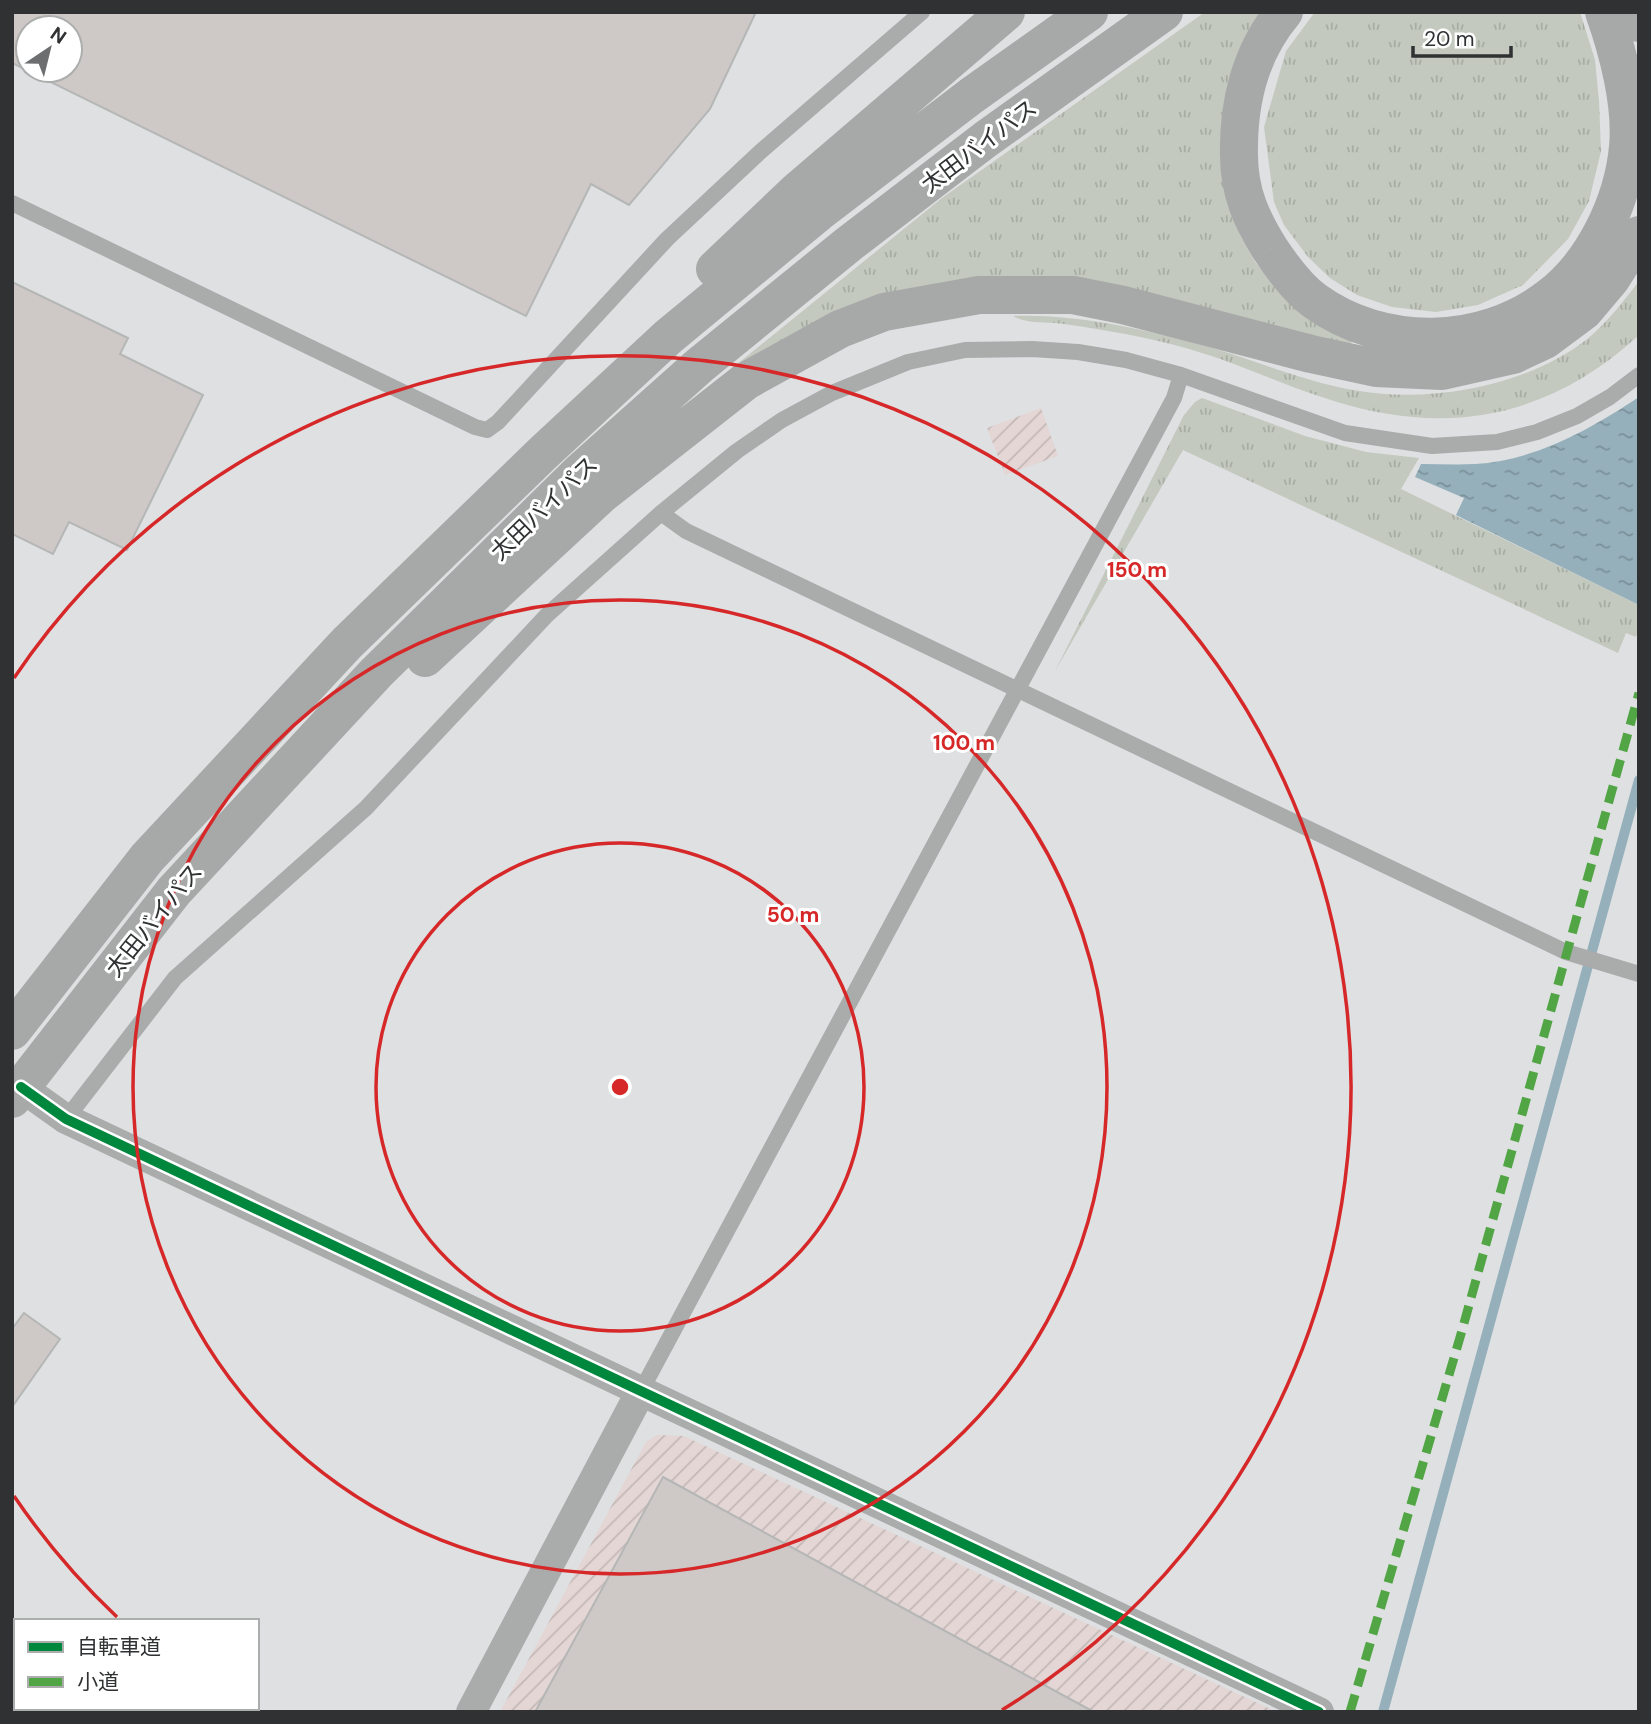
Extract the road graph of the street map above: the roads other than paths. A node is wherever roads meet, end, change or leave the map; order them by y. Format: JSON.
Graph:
{"nodes":[{"id":1,"x":922,"y":12,"type":"edge"},
{"id":2,"x":1006,"y":12,"type":"edge"},
{"id":3,"x":1089,"y":12,"type":"edge"},
{"id":4,"x":1164,"y":12,"type":"edge"},
{"id":5,"x":1284,"y":12,"type":"edge"},
{"id":6,"x":1604,"y":12,"type":"edge"},
{"id":7,"x":1634,"y":12,"type":"edge"},
{"id":8,"x":1639,"y":23,"type":"edge"},
{"id":9,"x":12,"y":203,"type":"edge"},
{"id":10,"x":1639,"y":235,"type":"edge"},
{"id":11,"x":668,"y":337,"type":"junction"},
{"id":12,"x":1181,"y":375,"type":"junction"},
{"id":13,"x":1639,"y":375,"type":"edge"},
{"id":14,"x":661,"y":513,"type":"junction"},
{"id":15,"x":376,"y":673,"type":"junction"},
{"id":16,"x":1018,"y":690,"type":"junction"},
{"id":17,"x":1639,"y":974,"type":"edge"},
{"id":18,"x":12,"y":1031,"type":"edge"},
{"id":19,"x":16,"y":1093,"type":"edge"},
{"id":20,"x":66,"y":1119,"type":"junction"},
{"id":21,"x":641,"y":1391,"type":"junction"},
{"id":22,"x":471,"y":1712,"type":"edge"},
{"id":23,"x":1319,"y":1712,"type":"edge"}],
"edges":[{"from":1,"to":9,"type":"lane"},
{"from":2,"to":11,"type":"highway"},
{"from":3,"to":11,"type":"highway","name":"太田バイパス"},
{"from":4,"to":15,"type":"highway","name":"太田バイパス"},
{"from":5,"to":6,"type":"highway"},
{"from":7,"to":8,"type":"highway"},
{"from":10,"to":15,"type":"highway"},
{"from":11,"to":18,"type":"highway","name":"太田バイパス"},
{"from":12,"to":13,"type":"lane"},
{"from":12,"to":14,"type":"lane"},
{"from":12,"to":16,"type":"lane"},
{"from":14,"to":16,"type":"lane"},
{"from":14,"to":20,"type":"lane"},
{"from":15,"to":19,"type":"highway","name":"太田バイパス"},
{"from":16,"to":17,"type":"lane"},
{"from":16,"to":21,"type":"lane"},
{"from":19,"to":20,"type":"street"},
{"from":20,"to":21,"type":"street"},
{"from":21,"to":22,"type":"street"},
{"from":21,"to":23,"type":"street"}]}
